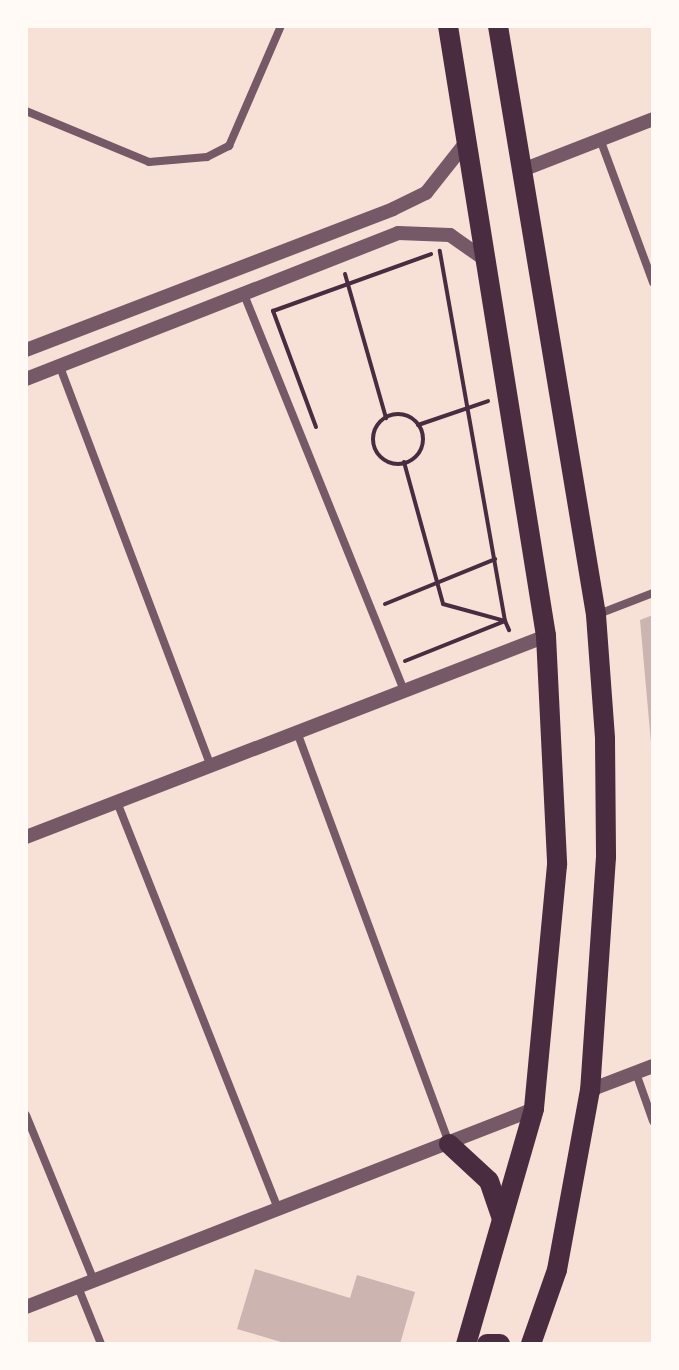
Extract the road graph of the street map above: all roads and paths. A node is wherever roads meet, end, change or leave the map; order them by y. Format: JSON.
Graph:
{"nodes":[{"id":1,"x":281,"y":26,"type":"edge"},
{"id":2,"x":448,"y":26,"type":"edge"},
{"id":3,"x":498,"y":26,"type":"edge"},
{"id":4,"x":26,"y":111,"type":"edge"},
{"id":5,"x":653,"y":119,"type":"edge"},
{"id":6,"x":470,"y":137,"type":"junction"},
{"id":7,"x":600,"y":139,"type":"junction"},
{"id":8,"x":525,"y":169,"type":"junction"},
{"id":9,"x":393,"y":209,"type":"junction"},
{"id":10,"x":398,"y":233,"type":"junction"},
{"id":11,"x":339,"y":258,"type":"junction"},
{"id":12,"x":487,"y":261,"type":"junction"},
{"id":13,"x":653,"y":282,"type":"edge"},
{"id":14,"x":348,"y":284,"type":"junction"},
{"id":15,"x":245,"y":297,"type":"junction"},
{"id":16,"x":26,"y":350,"type":"edge"},
{"id":17,"x":60,"y":367,"type":"junction"},
{"id":18,"x":26,"y":379,"type":"edge"},
{"id":19,"x":510,"y":393,"type":"junction"},
{"id":20,"x":468,"y":409,"type":"junction"},
{"id":21,"x":386,"y":418,"type":"junction"},
{"id":22,"x":418,"y":425,"type":"junction"},
{"id":23,"x":322,"y":443,"type":"dead end"},
{"id":24,"x":404,"y":462,"type":"junction"},
{"id":25,"x":495,"y":559,"type":"junction"},
{"id":26,"x":438,"y":584,"type":"junction"},
{"id":27,"x":376,"y":591,"type":"dead end"},
{"id":28,"x":653,"y":593,"type":"edge"},
{"id":29,"x":382,"y":605,"type":"junction"},
{"id":30,"x":371,"y":609,"type":"junction"},
{"id":31,"x":596,"y":615,"type":"junction"},
{"id":32,"x":387,"y":620,"type":"dead end"},
{"id":33,"x":505,"y":621,"type":"junction"},
{"id":34,"x":546,"y":636,"type":"junction"},
{"id":35,"x":515,"y":648,"type":"junction"},
{"id":36,"x":398,"y":650,"type":"dead end"},
{"id":37,"x":404,"y":691,"type":"junction"},
{"id":38,"x":297,"y":732,"type":"junction"},
{"id":39,"x":211,"y":766,"type":"junction"},
{"id":40,"x":117,"y":802,"type":"junction"},
{"id":41,"x":26,"y":836,"type":"edge"},
{"id":42,"x":653,"y":1066,"type":"edge"},
{"id":43,"x":636,"y":1073,"type":"junction"},
{"id":44,"x":590,"y":1090,"type":"junction"},
{"id":45,"x":534,"y":1109,"type":"junction"},
{"id":46,"x":26,"y":1115,"type":"edge"},
{"id":47,"x":653,"y":1121,"type":"edge"},
{"id":48,"x":449,"y":1144,"type":"junction"},
{"id":49,"x":278,"y":1209,"type":"junction"},
{"id":50,"x":503,"y":1223,"type":"junction"},
{"id":51,"x":94,"y":1281,"type":"junction"},
{"id":52,"x":78,"y":1287,"type":"junction"},
{"id":53,"x":26,"y":1307,"type":"edge"},
{"id":54,"x":101,"y":1344,"type":"edge"},
{"id":55,"x":466,"y":1344,"type":"edge"},
{"id":56,"x":487,"y":1344,"type":"edge"},
{"id":57,"x":500,"y":1344,"type":"edge"},
{"id":58,"x":531,"y":1344,"type":"edge"}],
"edges":[{"from":1,"to":4,"type":"street"},
{"from":2,"to":6,"type":"main road"},
{"from":3,"to":8,"type":"main road"},
{"from":5,"to":7,"type":"street"},
{"from":6,"to":9,"type":"street"},
{"from":6,"to":12,"type":"main road"},
{"from":7,"to":8,"type":"street"},
{"from":7,"to":13,"type":"street"},
{"from":8,"to":31,"type":"main road"},
{"from":9,"to":10,"type":"street"},
{"from":9,"to":16,"type":"street"},
{"from":10,"to":11,"type":"street"},
{"from":10,"to":12,"type":"street"},
{"from":11,"to":14,"type":"path"},
{"from":11,"to":15,"type":"street"},
{"from":12,"to":19,"type":"main road"},
{"from":14,"to":20,"type":"path"},
{"from":14,"to":21,"type":"path"},
{"from":14,"to":23,"type":"path"},
{"from":15,"to":17,"type":"street"},
{"from":15,"to":30,"type":"street"},
{"from":17,"to":18,"type":"street"},
{"from":17,"to":39,"type":"street"},
{"from":19,"to":20,"type":"path"},
{"from":19,"to":34,"type":"main road"},
{"from":20,"to":22,"type":"path"},
{"from":20,"to":25,"type":"path"},
{"from":21,"to":22,"type":"path"},
{"from":21,"to":24,"type":"path"},
{"from":22,"to":24,"type":"path"},
{"from":24,"to":26,"type":"path"},
{"from":25,"to":26,"type":"path"},
{"from":25,"to":33,"type":"path"},
{"from":26,"to":29,"type":"path"},
{"from":26,"to":33,"type":"path"},
{"from":27,"to":29,"type":"path"},
{"from":28,"to":31,"type":"street"},
{"from":29,"to":30,"type":"path"},
{"from":29,"to":32,"type":"path"},
{"from":30,"to":37,"type":"street"},
{"from":31,"to":44,"type":"main road"},
{"from":33,"to":35,"type":"path"},
{"from":33,"to":36,"type":"path"},
{"from":34,"to":35,"type":"street"},
{"from":34,"to":45,"type":"main road"},
{"from":35,"to":37,"type":"street"},
{"from":37,"to":38,"type":"street"},
{"from":38,"to":39,"type":"street"},
{"from":38,"to":48,"type":"street"},
{"from":39,"to":40,"type":"street"},
{"from":40,"to":41,"type":"street"},
{"from":40,"to":49,"type":"street"},
{"from":42,"to":43,"type":"street"},
{"from":43,"to":44,"type":"street"},
{"from":43,"to":47,"type":"street"},
{"from":44,"to":58,"type":"main road"},
{"from":45,"to":48,"type":"street"},
{"from":45,"to":50,"type":"main road"},
{"from":46,"to":51,"type":"street"},
{"from":48,"to":49,"type":"street"},
{"from":48,"to":50,"type":"main road"},
{"from":49,"to":51,"type":"street"},
{"from":50,"to":55,"type":"main road"},
{"from":51,"to":52,"type":"street"},
{"from":52,"to":53,"type":"street"},
{"from":52,"to":54,"type":"street"},
{"from":56,"to":57,"type":"main road"}]}
